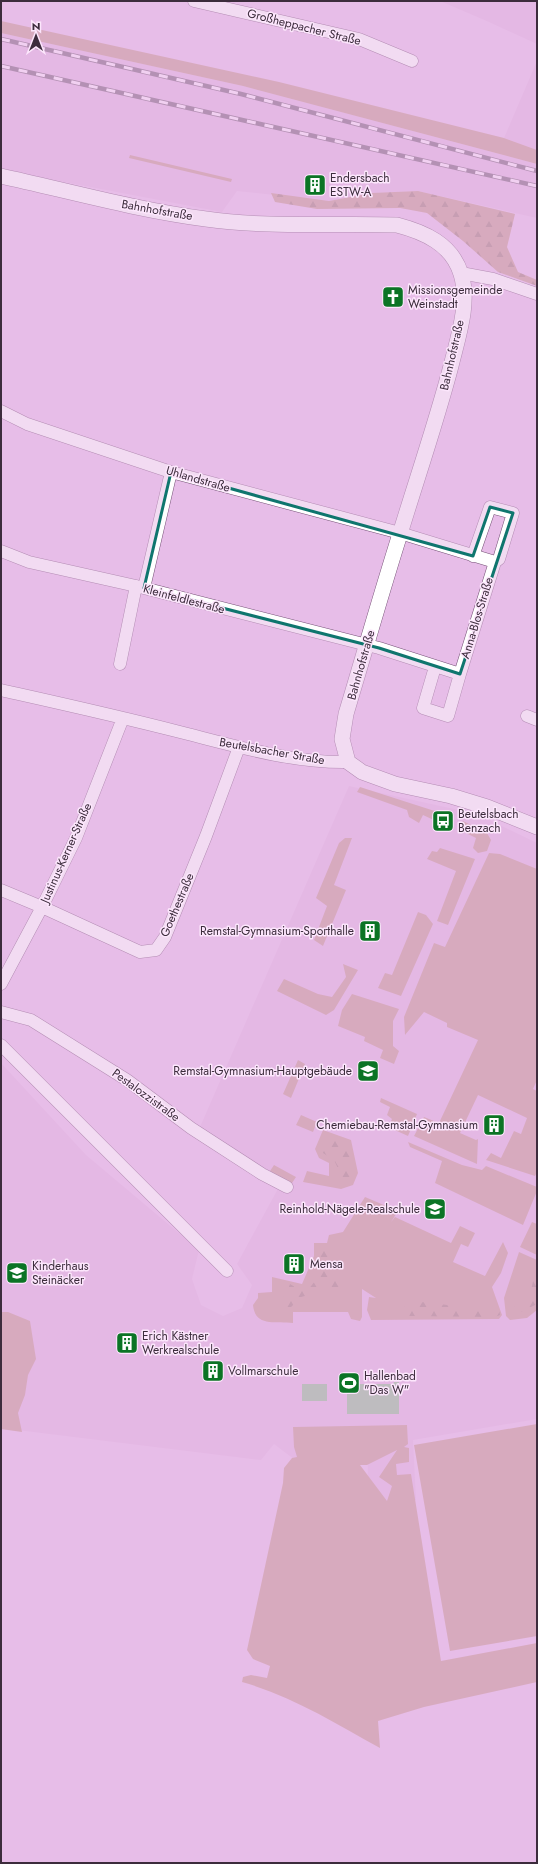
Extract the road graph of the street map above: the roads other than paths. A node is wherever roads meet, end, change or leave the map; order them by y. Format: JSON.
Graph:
{"nodes":[{"id":1,"x":194,"y":1,"type":"edge"},
{"id":2,"x":412,"y":61,"type":"dead end"},
{"id":3,"x":1,"y":176,"type":"edge"},
{"id":4,"x":461,"y":273,"type":"junction"},
{"id":5,"x":537,"y":294,"type":"edge"},
{"id":6,"x":1,"y":411,"type":"edge"},
{"id":7,"x":171,"y":472,"type":"junction"},
{"id":8,"x":400,"y":533,"type":"junction"},
{"id":9,"x":1,"y":551,"type":"edge"},
{"id":10,"x":473,"y":556,"type":"junction"},
{"id":11,"x":494,"y":562,"type":"junction"},
{"id":12,"x":140,"y":587,"type":"junction"},
{"id":13,"x":366,"y":646,"type":"junction"},
{"id":14,"x":120,"y":664,"type":"dead end"},
{"id":15,"x":435,"y":667,"type":"junction"},
{"id":16,"x":460,"y":674,"type":"junction"},
{"id":17,"x":1,"y":690,"type":"edge"},
{"id":18,"x":123,"y":718,"type":"junction"},
{"id":19,"x":239,"y":747,"type":"junction"},
{"id":20,"x":348,"y":762,"type":"junction"},
{"id":21,"x":537,"y":827,"type":"edge"},
{"id":22,"x":1,"y":890,"type":"edge"},
{"id":23,"x":42,"y":907,"type":"junction"},
{"id":24,"x":1,"y":984,"type":"edge"},
{"id":25,"x":1,"y":1012,"type":"edge"},
{"id":26,"x":1,"y":1045,"type":"edge"},
{"id":27,"x":287,"y":1187,"type":"dead end"},
{"id":28,"x":227,"y":1271,"type":"dead end"}],
"edges":[{"from":1,"to":2,"type":"street","name":"Großheppacher Straße"},
{"from":3,"to":4,"type":"street","name":"Bahnhofstraße"},
{"from":4,"to":5,"type":"street"},
{"from":4,"to":8,"type":"street","name":"Bahnhofstraße"},
{"from":6,"to":7,"type":"street","name":"Uhlandstraße"},
{"from":7,"to":8,"type":"street","name":"Uhlandstraße"},
{"from":7,"to":12,"type":"street"},
{"from":8,"to":10,"type":"street","name":"Anna-Blos-Straße"},
{"from":8,"to":13,"type":"street","name":"Bahnhofstraße"},
{"from":9,"to":12,"type":"street","name":"Kleinfeldlestraße"},
{"from":10,"to":11,"type":"street","name":"Anna-Blos-Straße"},
{"from":10,"to":11,"type":"street","name":"Anna-Blos-Straße"},
{"from":11,"to":16,"type":"street","name":"Anna-Blos-Straße"},
{"from":12,"to":13,"type":"street","name":"Kleinfeldlestraße"},
{"from":12,"to":14,"type":"street"},
{"from":13,"to":15,"type":"street","name":"Anna-Blos-Straße"},
{"from":13,"to":20,"type":"street","name":"Bahnhofstraße"},
{"from":15,"to":16,"type":"street","name":"Anna-Blos-Straße"},
{"from":15,"to":16,"type":"street","name":"Anna-Blos-Straße"},
{"from":17,"to":18,"type":"street","name":"Beutelsbacher Straße"},
{"from":18,"to":19,"type":"street","name":"Beutelsbacher Straße"},
{"from":18,"to":23,"type":"street","name":"Justinus-Kerner-Straße"},
{"from":19,"to":20,"type":"street","name":"Beutelsbacher Straße"},
{"from":19,"to":23,"type":"street","name":"Goethestraße"},
{"from":20,"to":21,"type":"street"},
{"from":22,"to":23,"type":"street","name":"Goethestraße"},
{"from":23,"to":24,"type":"street","name":"Justinus-Kerner-Straße"},
{"from":25,"to":27,"type":"street","name":"Pestalozzistraße"},
{"from":26,"to":28,"type":"street"}]}
